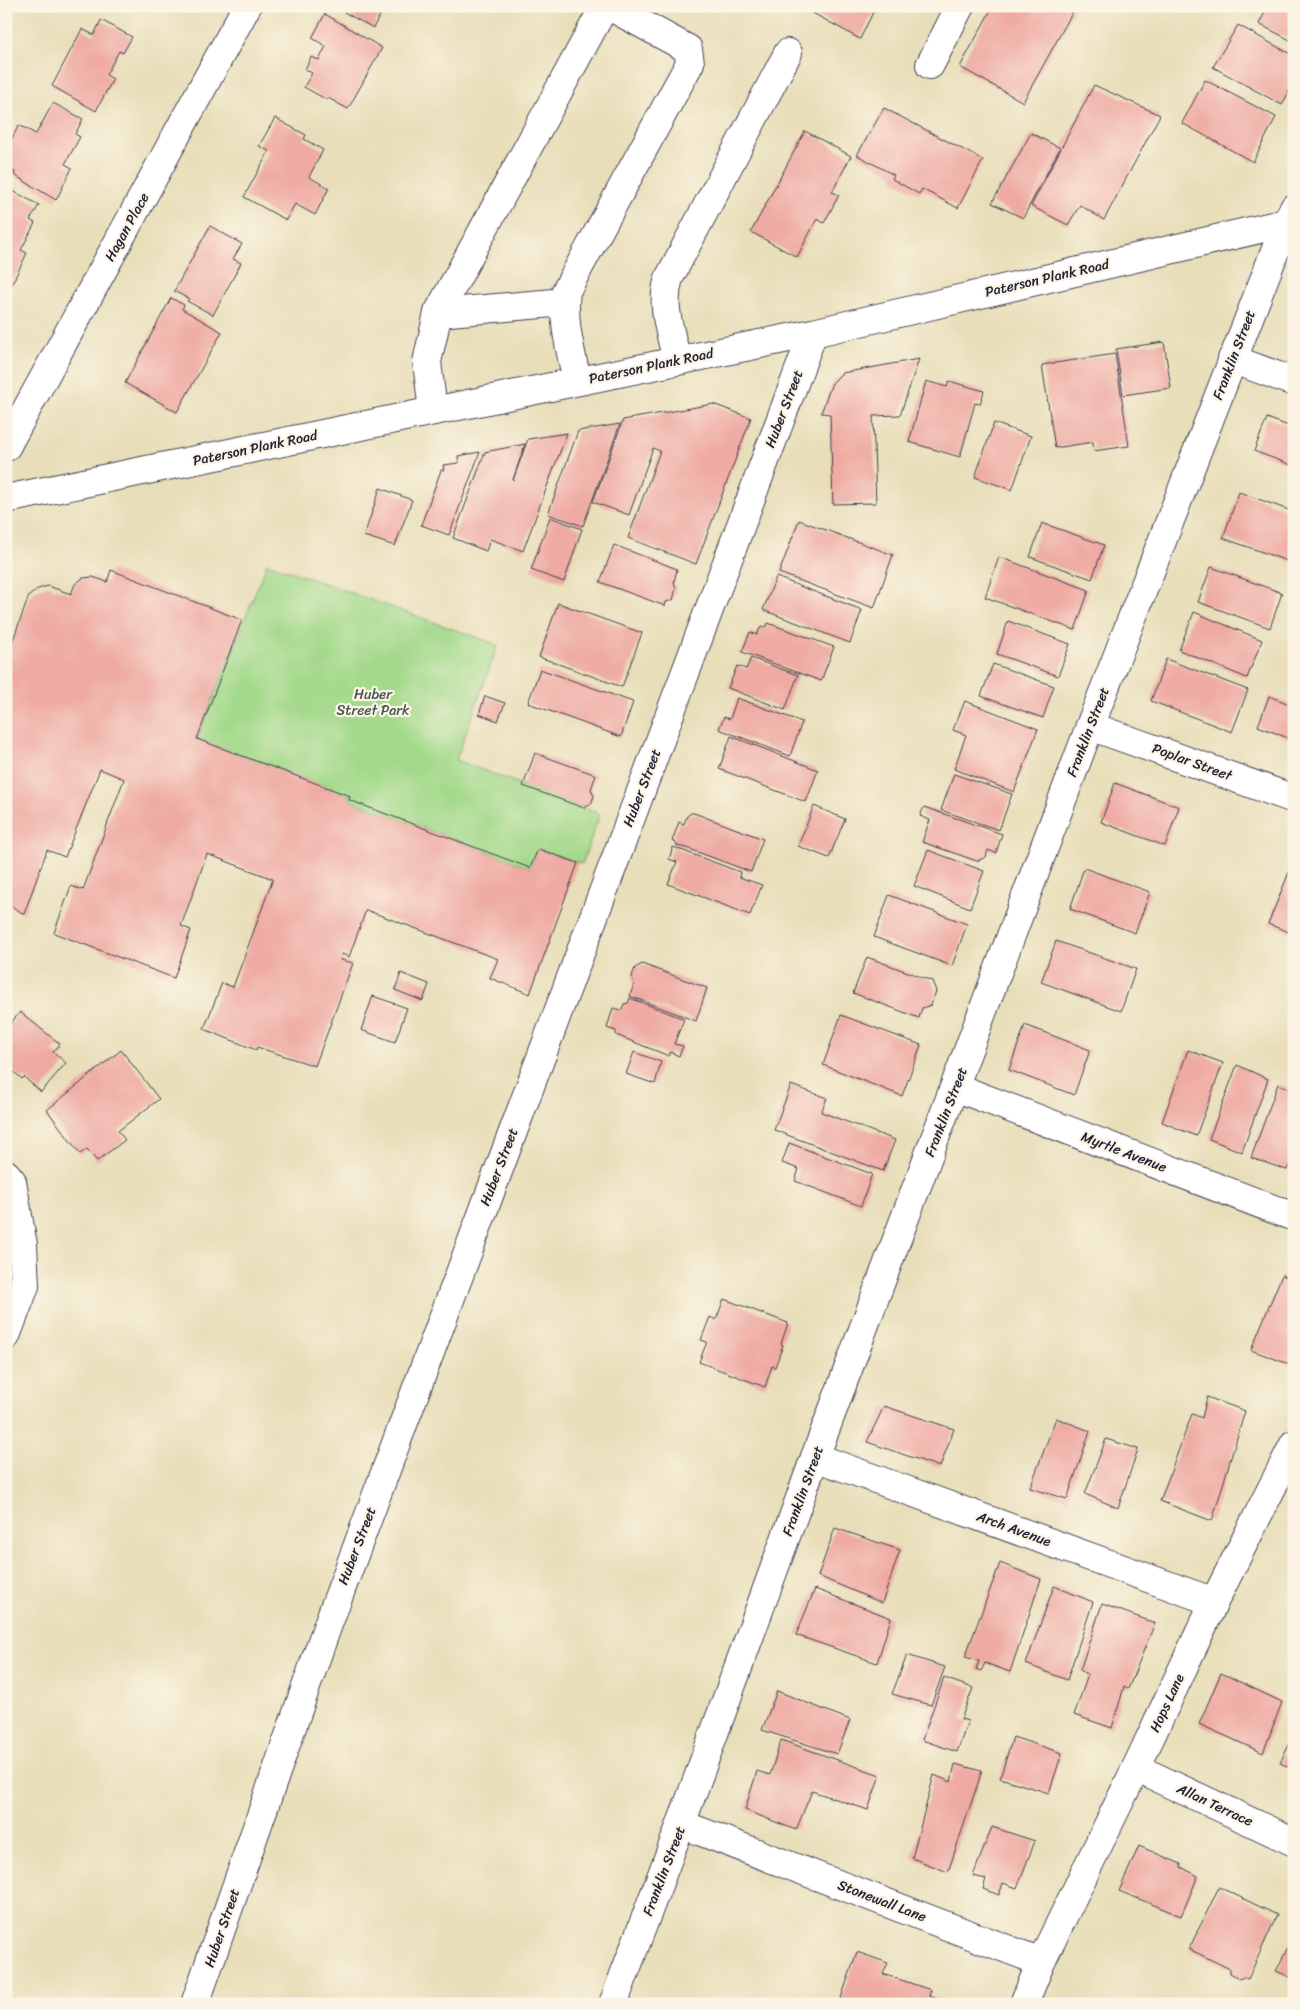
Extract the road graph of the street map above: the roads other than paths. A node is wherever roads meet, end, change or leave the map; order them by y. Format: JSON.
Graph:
{"nodes":[{"id":1,"x":247,"y":6,"type":"edge"},
{"id":2,"x":960,"y":6,"type":"edge"},
{"id":3,"x":788,"y":53,"type":"dead end"},
{"id":4,"x":930,"y":65,"type":"dead end"},
{"id":5,"x":1291,"y":217,"type":"edge"},
{"id":6,"x":565,"y":302,"type":"junction"},
{"id":7,"x":438,"y":313,"type":"junction"},
{"id":8,"x":812,"y":333,"type":"junction"},
{"id":9,"x":1232,"y":359,"type":"junction"},
{"id":10,"x":677,"y":361,"type":"junction"},
{"id":11,"x":577,"y":381,"type":"junction"},
{"id":12,"x":1294,"y":382,"type":"edge"},
{"id":13,"x":433,"y":411,"type":"junction"},
{"id":14,"x":6,"y":447,"type":"edge"},
{"id":15,"x":6,"y":499,"type":"edge"},
{"id":16,"x":1090,"y":726,"type":"junction"},
{"id":17,"x":1294,"y":799,"type":"edge"},
{"id":18,"x":955,"y":1087,"type":"junction"},
{"id":19,"x":6,"y":1174,"type":"edge"},
{"id":20,"x":1294,"y":1217,"type":"edge"},
{"id":21,"x":6,"y":1336,"type":"edge"},
{"id":22,"x":1294,"y":1444,"type":"edge"},
{"id":23,"x":815,"y":1457,"type":"junction"},
{"id":24,"x":1214,"y":1602,"type":"junction"},
{"id":25,"x":1136,"y":1768,"type":"junction"},
{"id":26,"x":681,"y":1824,"type":"junction"},
{"id":27,"x":1294,"y":1842,"type":"edge"},
{"id":28,"x":1041,"y":1962,"type":"junction"},
{"id":29,"x":195,"y":2004,"type":"edge"},
{"id":30,"x":613,"y":2004,"type":"edge"},
{"id":31,"x":1026,"y":2004,"type":"edge"}],
"edges":[{"from":1,"to":14,"type":"street","name":"Hagan Place"},
{"from":2,"to":4,"type":"street"},
{"from":3,"to":10,"type":"street"},
{"from":5,"to":8,"type":"street","name":"Paterson Plank Road"},
{"from":5,"to":9,"type":"street","name":"Franklin Street"},
{"from":6,"to":7,"type":"street"},
{"from":6,"to":7,"type":"street"},
{"from":6,"to":11,"type":"street"},
{"from":7,"to":13,"type":"street"},
{"from":8,"to":10,"type":"street","name":"Paterson Plank Road"},
{"from":8,"to":29,"type":"street","name":"Huber Street"},
{"from":9,"to":12,"type":"street"},
{"from":9,"to":16,"type":"street","name":"Franklin Street"},
{"from":10,"to":11,"type":"street","name":"Paterson Plank Road"},
{"from":11,"to":13,"type":"street","name":"Paterson Plank Road"},
{"from":13,"to":15,"type":"street","name":"Paterson Plank Road"},
{"from":16,"to":17,"type":"street","name":"Poplar Street"},
{"from":16,"to":18,"type":"street","name":"Franklin Street"},
{"from":18,"to":20,"type":"street","name":"Myrtle Avenue"},
{"from":18,"to":23,"type":"street","name":"Franklin Street"},
{"from":19,"to":21,"type":"street"},
{"from":22,"to":24,"type":"street","name":"Hops Lane"},
{"from":23,"to":24,"type":"street","name":"Arch Avenue"},
{"from":23,"to":26,"type":"street","name":"Franklin Street"},
{"from":24,"to":25,"type":"street","name":"Hops Lane"},
{"from":25,"to":27,"type":"street","name":"Allan Terrace"},
{"from":25,"to":28,"type":"street","name":"Hops Lane"},
{"from":26,"to":28,"type":"street","name":"Stonewall Lane"},
{"from":26,"to":30,"type":"street","name":"Franklin Street"},
{"from":28,"to":31,"type":"street"}]}
